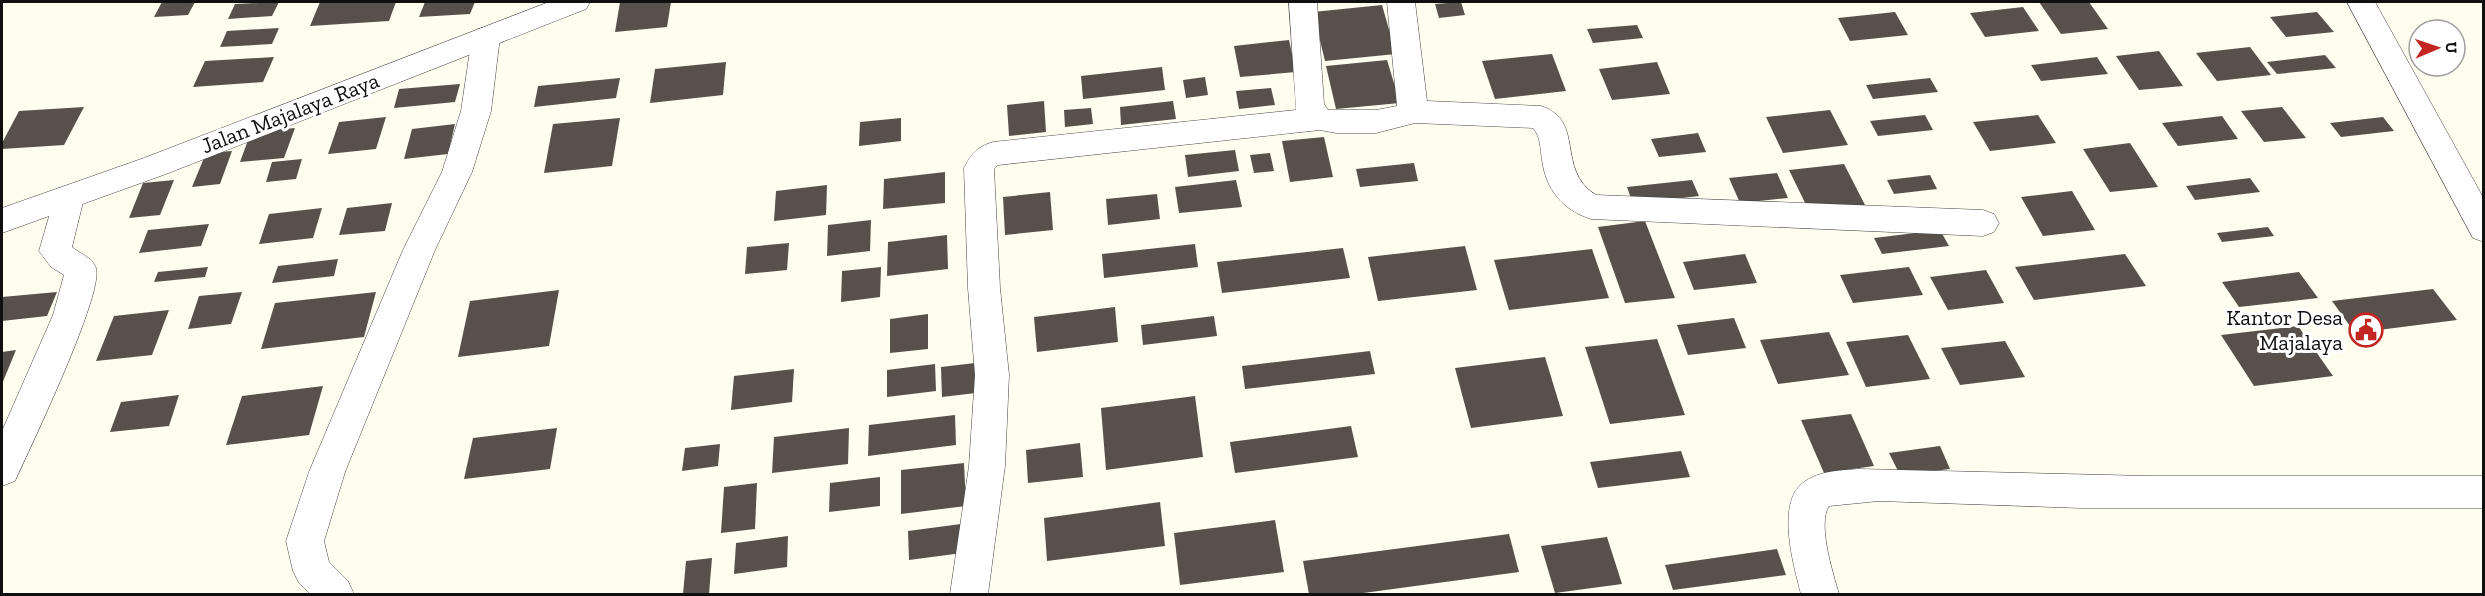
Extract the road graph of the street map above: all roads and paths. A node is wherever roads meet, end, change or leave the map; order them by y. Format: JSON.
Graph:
{"nodes":[{"id":1,"x":576,"y":2,"type":"edge"},
{"id":2,"x":1303,"y":2,"type":"edge"},
{"id":3,"x":1401,"y":2,"type":"edge"},
{"id":4,"x":2361,"y":2,"type":"edge"},
{"id":5,"x":486,"y":37,"type":"junction"},
{"id":6,"x":1409,"y":112,"type":"junction"},
{"id":7,"x":1320,"y":119,"type":"junction"},
{"id":8,"x":68,"y":198,"type":"junction"},
{"id":9,"x":2,"y":222,"type":"edge"},
{"id":10,"x":1983,"y":223,"type":"dead end"},
{"id":11,"x":2484,"y":229,"type":"edge"},
{"id":12,"x":2,"y":470,"type":"edge"},
{"id":13,"x":2484,"y":492,"type":"edge"},
{"id":14,"x":335,"y":594,"type":"edge"},
{"id":15,"x":969,"y":594,"type":"edge"},
{"id":16,"x":1820,"y":594,"type":"edge"}],
"edges":[{"from":1,"to":5,"type":"street","name":"Jalan Majalaya Raya"},
{"from":2,"to":7,"type":"street"},
{"from":3,"to":6,"type":"street"},
{"from":4,"to":11,"type":"street"},
{"from":5,"to":8,"type":"street","name":"Jalan Majalaya Raya"},
{"from":5,"to":14,"type":"street"},
{"from":6,"to":7,"type":"street"},
{"from":6,"to":10,"type":"street"},
{"from":7,"to":15,"type":"street"},
{"from":8,"to":9,"type":"street","name":"Jalan Majalaya Raya"},
{"from":8,"to":12,"type":"street"},
{"from":13,"to":16,"type":"street"}]}
